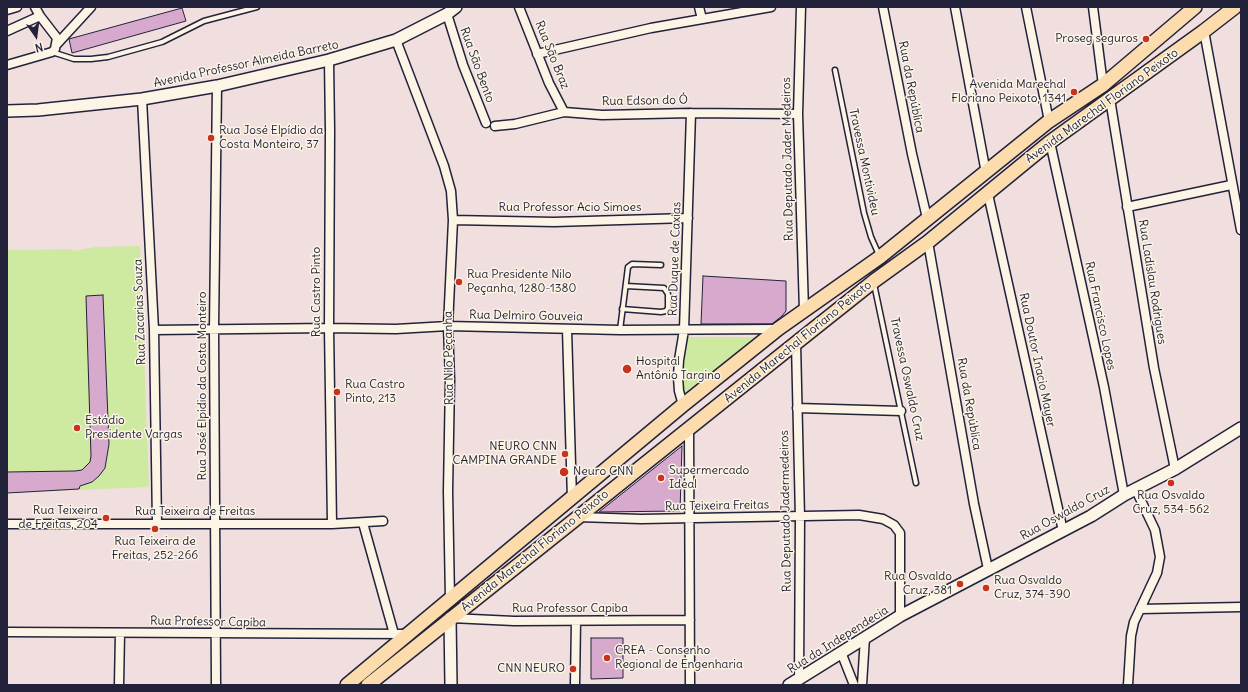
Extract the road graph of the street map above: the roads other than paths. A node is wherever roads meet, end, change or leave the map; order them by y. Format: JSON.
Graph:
{"nodes":[{"id":1,"x":17,"y":7,"type":"edge"},
{"id":2,"x":35,"y":7,"type":"edge"},
{"id":3,"x":91,"y":7,"type":"edge"},
{"id":4,"x":257,"y":7,"type":"edge"},
{"id":5,"x":456,"y":7,"type":"edge"},
{"id":6,"x":519,"y":7,"type":"edge"},
{"id":7,"x":699,"y":7,"type":"edge"},
{"id":8,"x":771,"y":7,"type":"edge"},
{"id":9,"x":801,"y":7,"type":"edge"},
{"id":10,"x":883,"y":7,"type":"edge"},
{"id":11,"x":955,"y":7,"type":"edge"},
{"id":12,"x":1026,"y":7,"type":"edge"},
{"id":13,"x":1093,"y":7,"type":"edge"},
{"id":14,"x":1195,"y":7,"type":"edge"},
{"id":15,"x":1235,"y":7,"type":"edge"},
{"id":16,"x":7,"y":10,"type":"edge"},
{"id":17,"x":446,"y":14,"type":"junction"},
{"id":18,"x":40,"y":16,"type":"junction"},
{"id":19,"x":702,"y":19,"type":"junction"},
{"id":20,"x":7,"y":30,"type":"edge"},
{"id":21,"x":1204,"y":31,"type":"junction"},
{"id":22,"x":396,"y":40,"type":"junction"},
{"id":23,"x":57,"y":44,"type":"junction"},
{"id":24,"x":52,"y":52,"type":"junction"},
{"id":25,"x":537,"y":54,"type":"junction"},
{"id":26,"x":329,"y":60,"type":"junction"},
{"id":27,"x":7,"y":65,"type":"edge"},
{"id":28,"x":835,"y":70,"type":"dead end"},
{"id":29,"x":1103,"y":85,"type":"junction"},
{"id":30,"x":217,"y":86,"type":"junction"},
{"id":31,"x":142,"y":99,"type":"junction"},
{"id":32,"x":1110,"y":99,"type":"junction"},
{"id":33,"x":7,"y":111,"type":"edge"},
{"id":34,"x":564,"y":112,"type":"junction"},
{"id":35,"x":691,"y":113,"type":"junction"},
{"id":36,"x":798,"y":114,"type":"junction"},
{"id":37,"x":1050,"y":120,"type":"junction"},
{"id":38,"x":486,"y":123,"type":"dead end"},
{"id":39,"x":495,"y":126,"type":"dead end"},
{"id":40,"x":1050,"y":142,"type":"junction"},
{"id":41,"x":986,"y":174,"type":"junction"},
{"id":42,"x":1232,"y":185,"type":"junction"},
{"id":43,"x":988,"y":194,"type":"junction"},
{"id":44,"x":1128,"y":207,"type":"junction"},
{"id":45,"x":688,"y":218,"type":"junction"},
{"id":46,"x":927,"y":218,"type":"junction"},
{"id":47,"x":453,"y":220,"type":"junction"},
{"id":48,"x":1241,"y":230,"type":"edge"},
{"id":49,"x":928,"y":242,"type":"junction"},
{"id":50,"x":880,"y":258,"type":"junction"},
{"id":51,"x":661,"y":265,"type":"dead end"},
{"id":52,"x":874,"y":281,"type":"junction"},
{"id":53,"x":626,"y":286,"type":"junction"},
{"id":54,"x":622,"y":310,"type":"junction"},
{"id":55,"x":804,"y":311,"type":"junction"},
{"id":56,"x":448,"y":326,"type":"junction"},
{"id":57,"x":329,"y":328,"type":"junction"},
{"id":58,"x":567,"y":328,"type":"junction"},
{"id":59,"x":214,"y":329,"type":"junction"},
{"id":60,"x":778,"y":329,"type":"junction"},
{"id":61,"x":154,"y":330,"type":"junction"},
{"id":62,"x":620,"y":330,"type":"junction"},
{"id":63,"x":684,"y":330,"type":"junction"},
{"id":64,"x":796,"y":343,"type":"junction"},
{"id":65,"x":683,"y":406,"type":"junction"},
{"id":66,"x":797,"y":408,"type":"junction"},
{"id":67,"x":901,"y":411,"type":"junction"},
{"id":68,"x":1241,"y":428,"type":"edge"},
{"id":69,"x":690,"y":429,"type":"junction"},
{"id":70,"x":1175,"y":469,"type":"junction"},
{"id":71,"x":916,"y":482,"type":"dead end"},
{"id":72,"x":1136,"y":490,"type":"junction"},
{"id":73,"x":1124,"y":495,"type":"junction"},
{"id":74,"x":572,"y":499,"type":"junction"},
{"id":75,"x":577,"y":516,"type":"junction"},
{"id":76,"x":689,"y":518,"type":"junction"},
{"id":77,"x":800,"y":518,"type":"junction"},
{"id":78,"x":383,"y":521,"type":"dead end"},
{"id":79,"x":363,"y":523,"type":"junction"},
{"id":80,"x":7,"y":524,"type":"edge"},
{"id":81,"x":158,"y":524,"type":"junction"},
{"id":82,"x":216,"y":524,"type":"junction"},
{"id":83,"x":332,"y":524,"type":"junction"},
{"id":84,"x":1063,"y":531,"type":"junction"},
{"id":85,"x":988,"y":569,"type":"junction"},
{"id":86,"x":450,"y":599,"type":"junction"},
{"id":87,"x":1241,"y":607,"type":"edge"},
{"id":88,"x":1140,"y":608,"type":"junction"},
{"id":89,"x":900,"y":616,"type":"junction"},
{"id":90,"x":450,"y":618,"type":"junction"},
{"id":91,"x":690,"y":620,"type":"junction"},
{"id":92,"x":576,"y":621,"type":"junction"},
{"id":93,"x":7,"y":632,"type":"edge"},
{"id":94,"x":120,"y":633,"type":"junction"},
{"id":95,"x":216,"y":633,"type":"junction"},
{"id":96,"x":394,"y":634,"type":"junction"},
{"id":97,"x":410,"y":634,"type":"junction"},
{"id":98,"x":865,"y":637,"type":"junction"},
{"id":99,"x":841,"y":652,"type":"junction"},
{"id":100,"x":794,"y":682,"type":"edge"},
{"id":101,"x":119,"y":685,"type":"edge"},
{"id":102,"x":216,"y":685,"type":"edge"},
{"id":103,"x":347,"y":685,"type":"edge"},
{"id":104,"x":368,"y":685,"type":"edge"},
{"id":105,"x":451,"y":685,"type":"edge"},
{"id":106,"x":575,"y":685,"type":"edge"},
{"id":107,"x":690,"y":685,"type":"edge"},
{"id":108,"x":854,"y":685,"type":"edge"},
{"id":109,"x":862,"y":685,"type":"edge"},
{"id":110,"x":1128,"y":685,"type":"edge"}],
"edges":[{"from":1,"to":16,"type":"street"},
{"from":2,"to":18,"type":"street"},
{"from":3,"to":23,"type":"street"},
{"from":4,"to":24,"type":"lane"},
{"from":5,"to":17,"type":"street","name":"Avenida Professor Almeida Barreto"},
{"from":6,"to":25,"type":"street","name":"Rua São Braz"},
{"from":7,"to":19,"type":"street"},
{"from":8,"to":19,"type":"street"},
{"from":9,"to":36,"type":"street","name":"Rua Deputado Jader Medeiros"},
{"from":10,"to":46,"type":"street","name":"Rua da República"},
{"from":11,"to":41,"type":"street"},
{"from":12,"to":37,"type":"street"},
{"from":13,"to":29,"type":"street"},
{"from":14,"to":29,"type":"main road","name":"Avenida Marechal Floriano Peixoto"},
{"from":15,"to":21,"type":"main road","name":"Avenida Marechal Floriano Peixoto"},
{"from":17,"to":22,"type":"street","name":"Avenida Professor Almeida Barreto"},
{"from":17,"to":38,"type":"street","name":"Rua São Bento"},
{"from":18,"to":20,"type":"street"},
{"from":18,"to":23,"type":"street"},
{"from":19,"to":25,"type":"street"},
{"from":21,"to":32,"type":"main road","name":"Avenida Marechal Floriano Peixoto"},
{"from":21,"to":42,"type":"street"},
{"from":22,"to":26,"type":"street","name":"Avenida Professor Almeida Barreto"},
{"from":22,"to":47,"type":"street","name":"Rua Nilo Peçanha"},
{"from":23,"to":24,"type":"street"},
{"from":24,"to":27,"type":"street"},
{"from":25,"to":34,"type":"street","name":"Rua São Braz"},
{"from":26,"to":30,"type":"street","name":"Avenida Professor Almeida Barreto"},
{"from":26,"to":57,"type":"street","name":"Rua Castro Pinto"},
{"from":28,"to":50,"type":"lane","name":"Travessa Montivideu"},
{"from":29,"to":37,"type":"main road","name":"Avenida Marechal Floriano Peixoto"},
{"from":30,"to":31,"type":"street","name":"Avenida Professor Almeida Barreto"},
{"from":30,"to":59,"type":"street","name":"Rua José Elpídio da Costa Monteiro"},
{"from":31,"to":33,"type":"street","name":"Avenida Professor Almeida Barreto"},
{"from":31,"to":61,"type":"street","name":"Rua Zacarias Souza"},
{"from":32,"to":40,"type":"main road","name":"Avenida Marechal Floriano Peixoto"},
{"from":32,"to":44,"type":"street","name":"Rua Ladislau Rodrigues"},
{"from":34,"to":35,"type":"street","name":"Rua Edson do Ó"},
{"from":34,"to":39,"type":"street","name":"Rua Edson do Ó"},
{"from":35,"to":36,"type":"street","name":"Rua Edson do Ó"},
{"from":35,"to":45,"type":"street","name":"Rua Duque de Caxias"},
{"from":36,"to":55,"type":"street","name":"Rua Deputado Jader Medeiros"},
{"from":37,"to":41,"type":"main road","name":"Avenida Marechal Floriano Peixoto"},
{"from":40,"to":43,"type":"main road","name":"Avenida Marechal Floriano Peixoto"},
{"from":40,"to":73,"type":"street","name":"Rua Francisco Lopes"},
{"from":41,"to":46,"type":"main road","name":"Avenida Marechal Floriano Peixoto"},
{"from":42,"to":44,"type":"street"},
{"from":42,"to":48,"type":"street"},
{"from":43,"to":49,"type":"main road","name":"Avenida Marechal Floriano Peixoto"},
{"from":43,"to":84,"type":"street","name":"Rua Doutor Inacio Mayer"},
{"from":44,"to":70,"type":"street","name":"Rua Ladislau Rodrigues"},
{"from":45,"to":47,"type":"street","name":"Rua Professor Acio Simoes"},
{"from":45,"to":63,"type":"street","name":"Rua Duque de Caxias"},
{"from":46,"to":50,"type":"main road","name":"Avenida Marechal Floriano Peixoto"},
{"from":47,"to":56,"type":"street","name":"Rua Nilo Peçanha"},
{"from":49,"to":52,"type":"main road","name":"Avenida Marechal Floriano Peixoto"},
{"from":49,"to":85,"type":"street","name":"Rua da República"},
{"from":50,"to":55,"type":"main road","name":"Avenida Marechal Floriano Peixoto"},
{"from":51,"to":53,"type":"lane"},
{"from":52,"to":64,"type":"main road","name":"Avenida Marechal Floriano Peixoto"},
{"from":52,"to":67,"type":"lane","name":"Travessa Oswaldo Cruz"},
{"from":53,"to":54,"type":"lane"},
{"from":53,"to":54,"type":"lane"},
{"from":54,"to":62,"type":"lane"},
{"from":55,"to":60,"type":"main road","name":"Avenida Marechal Floriano Peixoto"},
{"from":56,"to":57,"type":"street","name":"Rua Delmiro Gouveia"},
{"from":56,"to":58,"type":"street","name":"Rua Delmiro Gouveia"},
{"from":56,"to":86,"type":"street","name":"Rua Nilo Peçanha"},
{"from":57,"to":59,"type":"street","name":"Rua Delmiro Gouveia"},
{"from":57,"to":83,"type":"street","name":"Rua Castro Pinto"},
{"from":58,"to":62,"type":"street","name":"Rua Delmiro Gouveia"},
{"from":58,"to":74,"type":"street"},
{"from":59,"to":61,"type":"street","name":"Rua Delmiro Gouveia"},
{"from":59,"to":82,"type":"street","name":"Rua José Elpídio da Costa Monteiro"},
{"from":60,"to":63,"type":"street","name":"Rua Delmiro Gouveia"},
{"from":60,"to":65,"type":"main road","name":"Avenida Marechal Floriano Peixoto"},
{"from":61,"to":81,"type":"street","name":"Rua Zacarias Souza"},
{"from":62,"to":63,"type":"street","name":"Rua Delmiro Gouveia"},
{"from":63,"to":65,"type":"street","name":"Rua Duque de Caxias"},
{"from":64,"to":66,"type":"street","name":"Rua Deputado Jadermedeiros"},
{"from":64,"to":69,"type":"main road","name":"Avenida Marechal Floriano Peixoto"},
{"from":65,"to":74,"type":"main road","name":"Avenida Marechal Floriano Peixoto"},
{"from":66,"to":67,"type":"street"},
{"from":66,"to":77,"type":"street","name":"Rua Deputado Jadermedeiros"},
{"from":67,"to":71,"type":"lane","name":"Travessa Oswaldo Cruz"},
{"from":68,"to":70,"type":"street","name":"Rua Oswaldo Cruz"},
{"from":69,"to":75,"type":"main road","name":"Avenida Marechal Floriano Peixoto"},
{"from":69,"to":76,"type":"street"},
{"from":70,"to":72,"type":"street","name":"Rua Oswaldo Cruz"},
{"from":72,"to":73,"type":"street","name":"Rua Oswaldo Cruz"},
{"from":72,"to":88,"type":"street"},
{"from":73,"to":84,"type":"street","name":"Rua Oswaldo Cruz"},
{"from":74,"to":86,"type":"main road","name":"Avenida Marechal Floriano Peixoto"},
{"from":75,"to":76,"type":"street","name":"Rua Teixeira Freitas"},
{"from":75,"to":90,"type":"main road","name":"Avenida Marechal Floriano Peixoto"},
{"from":76,"to":77,"type":"street","name":"Rua Teixeira Freitas"},
{"from":76,"to":91,"type":"street"},
{"from":77,"to":89,"type":"street","name":"Rua Teixeira Freitas"},
{"from":77,"to":100,"type":"street","name":"Rua Deputado Jadermedeiros"},
{"from":78,"to":79,"type":"street","name":"Rua Teixeira de Freitas"},
{"from":79,"to":83,"type":"street","name":"Rua Teixeira de Freitas"},
{"from":79,"to":96,"type":"street"},
{"from":80,"to":81,"type":"street","name":"Rua Teixeira de Freitas"},
{"from":81,"to":82,"type":"street","name":"Rua Teixeira de Freitas"},
{"from":82,"to":83,"type":"street","name":"Rua Teixeira de Freitas"},
{"from":82,"to":95,"type":"street","name":"Rua José Elpídio da Costa Monteiro"},
{"from":84,"to":85,"type":"street","name":"Rua Oswaldo Cruz"},
{"from":85,"to":89,"type":"street","name":"Rua Oswaldo Cruz"},
{"from":86,"to":90,"type":"main road","name":"Rua Nilo Peçanha"},
{"from":86,"to":97,"type":"main road","name":"Avenida Marechal Floriano Peixoto"},
{"from":87,"to":88,"type":"street"},
{"from":88,"to":110,"type":"street"},
{"from":89,"to":98,"type":"street","name":"Rua da Independecia"},
{"from":90,"to":92,"type":"street","name":"Rua Professor Capiba"},
{"from":90,"to":104,"type":"main road","name":"Avenida Marechal Floriano Peixoto"},
{"from":90,"to":105,"type":"street","name":"Rua Nilo Peçanha"},
{"from":91,"to":92,"type":"street","name":"Rua Professor Capiba"},
{"from":91,"to":107,"type":"street"},
{"from":92,"to":106,"type":"street"},
{"from":93,"to":94,"type":"street","name":"Rua Professor Capiba"},
{"from":94,"to":95,"type":"street","name":"Rua Professor Capiba"},
{"from":94,"to":101,"type":"street"},
{"from":95,"to":96,"type":"street","name":"Rua Professor Capiba"},
{"from":95,"to":102,"type":"street","name":"Rua José Elpídio da Costa Monteiro"},
{"from":96,"to":97,"type":"street","name":"Rua Professor Capiba"},
{"from":97,"to":103,"type":"main road","name":"Avenida Marechal Floriano Peixoto"},
{"from":98,"to":99,"type":"street","name":"Rua da Independecia"},
{"from":98,"to":109,"type":"street"},
{"from":99,"to":100,"type":"street","name":"Rua da Independecia"},
{"from":99,"to":108,"type":"street"}]}
